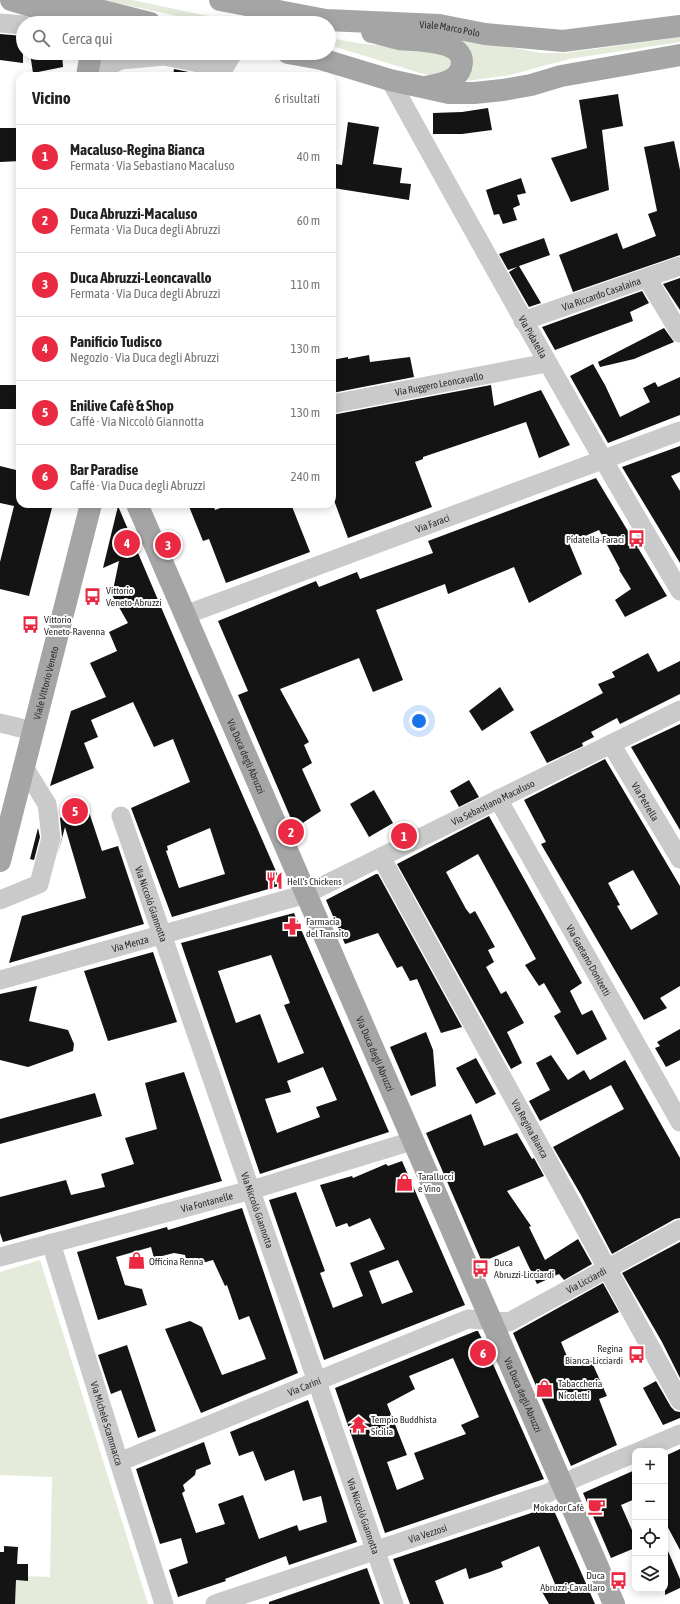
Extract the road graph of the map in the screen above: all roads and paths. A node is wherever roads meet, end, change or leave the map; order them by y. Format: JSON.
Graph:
{"nodes":[{"id":1,"x":11,"y":0,"type":"edge"},
{"id":2,"x":60,"y":0,"type":"edge"},
{"id":3,"x":220,"y":0,"type":"edge"},
{"id":4,"x":61,"y":16,"type":"edge"},
{"id":5,"x":123,"y":16,"type":"edge"},
{"id":6,"x":305,"y":16,"type":"edge"},
{"id":7,"x":336,"y":20,"type":"edge"},
{"id":8,"x":336,"y":22,"type":"edge"},
{"id":9,"x":0,"y":23,"type":"edge"},
{"id":10,"x":16,"y":24,"type":"edge"},
{"id":11,"x":680,"y":26,"type":"edge"},
{"id":12,"x":680,"y":55,"type":"edge"},
{"id":13,"x":82,"y":60,"type":"edge"},
{"id":14,"x":89,"y":60,"type":"edge"},
{"id":15,"x":121,"y":60,"type":"edge"},
{"id":16,"x":189,"y":60,"type":"edge"},
{"id":17,"x":229,"y":60,"type":"edge"},
{"id":18,"x":324,"y":60,"type":"edge"},
{"id":19,"x":84,"y":72,"type":"edge"},
{"id":20,"x":86,"y":72,"type":"edge"},
{"id":21,"x":100,"y":72,"type":"edge"},
{"id":22,"x":390,"y":80,"type":"junction"},
{"id":23,"x":421,"y":88,"type":"junction"},
{"id":24,"x":680,"y":266,"type":"edge"},
{"id":25,"x":647,"y":278,"type":"junction"},
{"id":26,"x":523,"y":321,"type":"junction"},
{"id":27,"x":680,"y":333,"type":"edge"},
{"id":28,"x":547,"y":363,"type":"junction"},
{"id":29,"x":336,"y":403,"type":"edge"},
{"id":30,"x":680,"y":431,"type":"edge"},
{"id":31,"x":602,"y":461,"type":"junction"},
{"id":32,"x":90,"y":508,"type":"edge"},
{"id":33,"x":139,"y":508,"type":"edge"},
{"id":34,"x":680,"y":591,"type":"edge"},
{"id":35,"x":185,"y":615,"type":"junction"},
{"id":36,"x":680,"y":710,"type":"edge"},
{"id":37,"x":0,"y":723,"type":"edge"},
{"id":38,"x":33,"y":731,"type":"junction"},
{"id":39,"x":611,"y":744,"type":"junction"},
{"id":40,"x":24,"y":767,"type":"junction"},
{"id":41,"x":498,"y":799,"type":"junction"},
{"id":42,"x":121,"y":816,"type":"dead end"},
{"id":43,"x":381,"y":857,"type":"junction"},
{"id":44,"x":0,"y":858,"type":"edge"},
{"id":45,"x":680,"y":859,"type":"edge"},
{"id":46,"x":306,"y":894,"type":"junction"},
{"id":47,"x":0,"y":900,"type":"edge"},
{"id":48,"x":162,"y":933,"type":"junction"},
{"id":49,"x":0,"y":980,"type":"edge"},
{"id":50,"x":680,"y":1122,"type":"edge"},
{"id":51,"x":412,"y":1141,"type":"junction"},
{"id":52,"x":251,"y":1190,"type":"junction"},
{"id":53,"x":680,"y":1229,"type":"edge"},
{"id":54,"x":51,"y":1243,"type":"junction"},
{"id":55,"x":0,"y":1257,"type":"edge"},
{"id":56,"x":606,"y":1268,"type":"junction"},
{"id":57,"x":491,"y":1320,"type":"junction"},
{"id":58,"x":317,"y":1380,"type":"junction"},
{"id":59,"x":680,"y":1401,"type":"edge"},
{"id":60,"x":680,"y":1434,"type":"edge"},
{"id":61,"x":647,"y":1448,"type":"edge"},
{"id":62,"x":632,"y":1454,"type":"edge"},
{"id":63,"x":118,"y":1462,"type":"junction"},
{"id":64,"x":562,"y":1485,"type":"junction"},
{"id":65,"x":376,"y":1550,"type":"junction"},
{"id":66,"x":164,"y":1604,"type":"edge"},
{"id":67,"x":215,"y":1604,"type":"edge"},
{"id":68,"x":394,"y":1604,"type":"edge"},
{"id":69,"x":614,"y":1604,"type":"edge"}],
"edges":[{"from":1,"to":4,"type":"main road"},
{"from":2,"to":5,"type":"main road"},
{"from":3,"to":6,"type":"main road","name":"Viale Marco Polo"},
{"from":7,"to":11,"type":"main road","name":"Viale Marco Polo"},
{"from":8,"to":23,"type":"main road"},
{"from":9,"to":10,"type":"street"},
{"from":12,"to":23,"type":"main road"},
{"from":13,"to":19,"type":"main road"},
{"from":14,"to":20,"type":"main road"},
{"from":15,"to":21,"type":"street"},
{"from":16,"to":17,"type":"street"},
{"from":18,"to":22,"type":"main road"},
{"from":22,"to":23,"type":"main road"},
{"from":22,"to":26,"type":"street","name":"Via Pidatella"},
{"from":24,"to":25,"type":"street","name":"Via Riccardo Casalaina"},
{"from":25,"to":26,"type":"street","name":"Via Riccardo Casalaina"},
{"from":25,"to":27,"type":"street"},
{"from":26,"to":28,"type":"street","name":"Via Pidatella"},
{"from":28,"to":29,"type":"street","name":"Via Ruggero Leoncavallo"},
{"from":28,"to":31,"type":"street","name":"Via Pidatella"},
{"from":30,"to":31,"type":"street","name":"Via Faraci"},
{"from":31,"to":34,"type":"street","name":"Via Pidatella"},
{"from":31,"to":35,"type":"street","name":"Via Faraci"},
{"from":32,"to":38,"type":"main road","name":"Viale Vittorio Veneto"},
{"from":33,"to":35,"type":"main road","name":"Via Duca degli Abruzzi"},
{"from":35,"to":46,"type":"main road","name":"Via Duca degli Abruzzi"},
{"from":36,"to":39,"type":"street","name":"Via Sebastiano Macaluso"},
{"from":37,"to":38,"type":"street"},
{"from":38,"to":40,"type":"main road","name":"Viale Vittorio Veneto"},
{"from":39,"to":41,"type":"street","name":"Via Sebastiano Macaluso"},
{"from":39,"to":45,"type":"street","name":"Via Petrella"},
{"from":40,"to":44,"type":"main road","name":"Viale Vittorio Veneto"},
{"from":40,"to":47,"type":"street"},
{"from":41,"to":43,"type":"street","name":"Via Sebastiano Macaluso"},
{"from":41,"to":50,"type":"street","name":"Via Gaetano Donizetti"},
{"from":42,"to":48,"type":"street","name":"Via Niccolò Giannotta"},
{"from":43,"to":46,"type":"street","name":"Via Sebastiano Macaluso"},
{"from":43,"to":56,"type":"street","name":"Via Regina Bianca"},
{"from":46,"to":48,"type":"street","name":"Via Menza"},
{"from":46,"to":51,"type":"main road","name":"Via Duca degli Abruzzi"},
{"from":48,"to":49,"type":"street","name":"Via Menza"},
{"from":48,"to":52,"type":"street","name":"Via Niccolò Giannotta"},
{"from":51,"to":52,"type":"street","name":"Via Fontanelle"},
{"from":51,"to":57,"type":"main road","name":"Via Duca degli Abruzzi"},
{"from":52,"to":54,"type":"street","name":"Via Fontanelle"},
{"from":52,"to":58,"type":"street","name":"Via Niccolò Giannotta"},
{"from":53,"to":56,"type":"street","name":"Via Licciardi"},
{"from":54,"to":55,"type":"street","name":"Via Fontanelle"},
{"from":54,"to":63,"type":"street","name":"Via Michele Scammacca"},
{"from":56,"to":57,"type":"street","name":"Via Licciardi"},
{"from":56,"to":59,"type":"street","name":"Via Regina Bianca"},
{"from":57,"to":58,"type":"street","name":"Via Carini"},
{"from":57,"to":64,"type":"main road","name":"Via Duca degli Abruzzi"},
{"from":58,"to":63,"type":"street","name":"Via Carini"},
{"from":58,"to":65,"type":"street","name":"Via Niccolò Giannotta"},
{"from":60,"to":61,"type":"street"},
{"from":62,"to":64,"type":"street","name":"Via Vezzosi"},
{"from":63,"to":66,"type":"street","name":"Via Michele Scammacca"},
{"from":64,"to":65,"type":"street","name":"Via Vezzosi"},
{"from":64,"to":69,"type":"main road","name":"Via Duca degli Abruzzi"},
{"from":65,"to":67,"type":"street","name":"Via Vezzosi"},
{"from":65,"to":68,"type":"street","name":"Via Niccolò Giannotta"}]}
